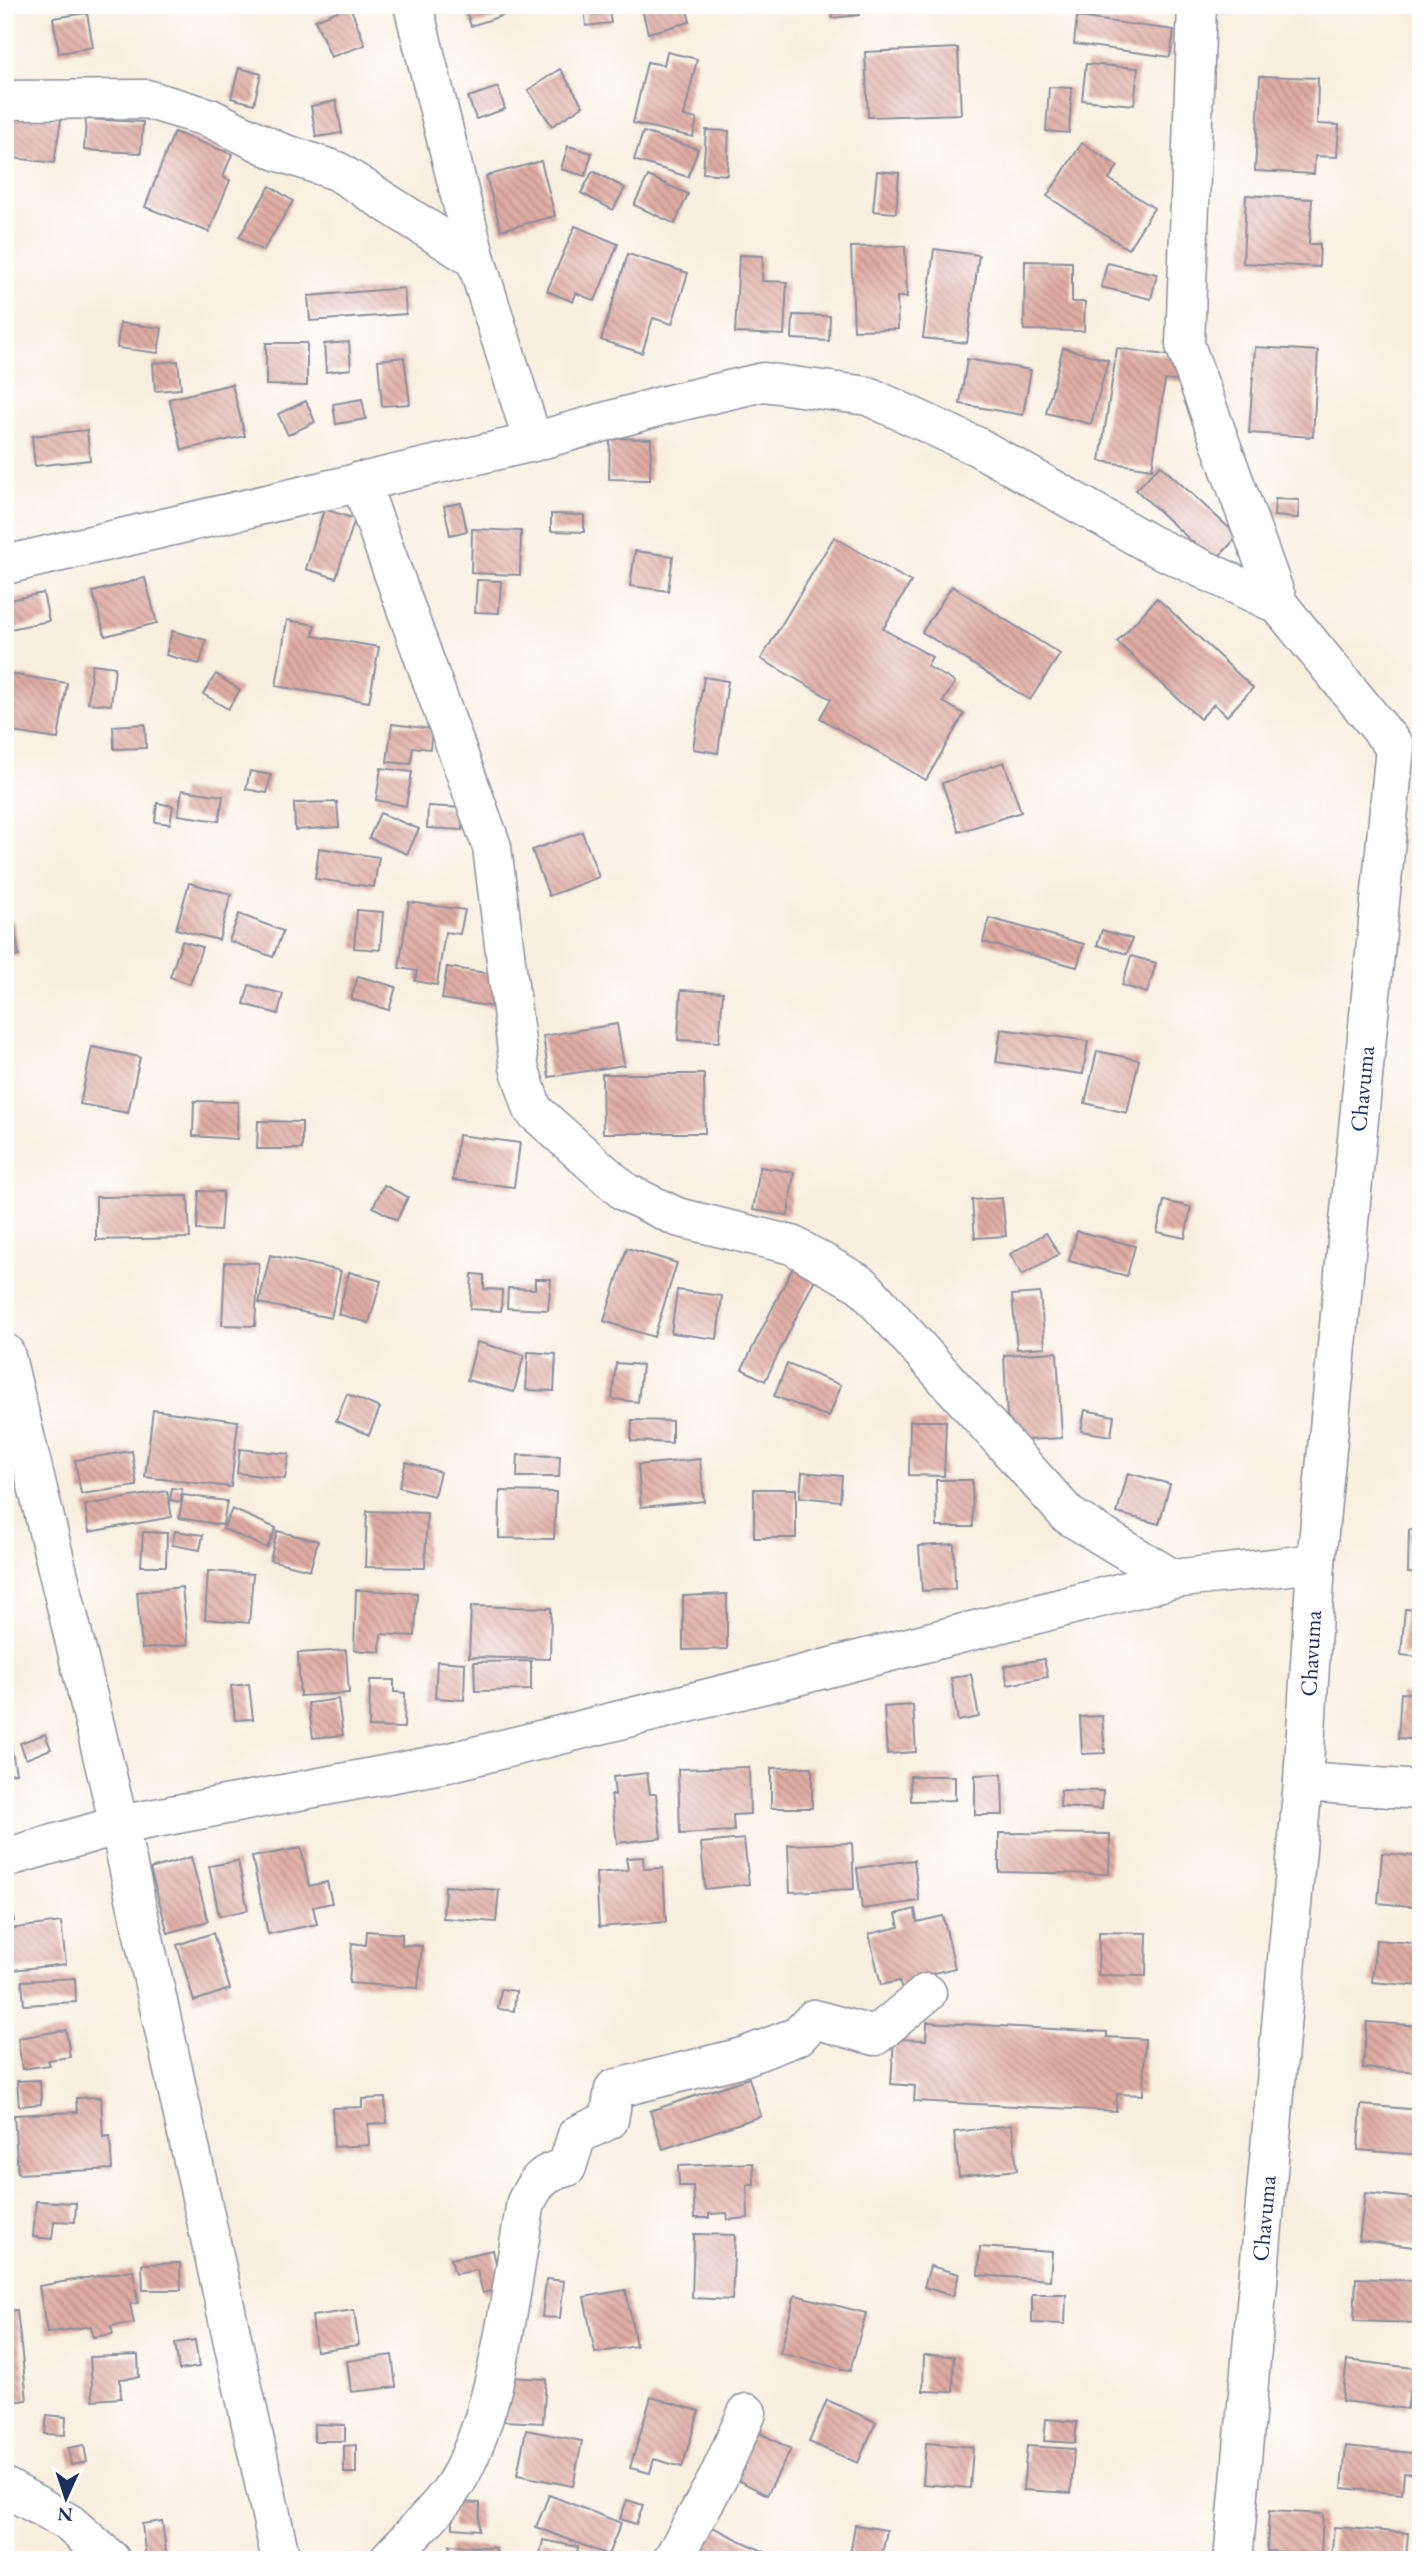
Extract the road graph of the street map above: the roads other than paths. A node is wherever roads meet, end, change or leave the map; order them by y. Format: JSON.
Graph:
{"nodes":[{"id":1,"x":413,"y":5,"type":"edge"},
{"id":2,"x":1197,"y":5,"type":"edge"},
{"id":3,"x":5,"y":100,"type":"edge"},
{"id":4,"x":476,"y":260,"type":"junction"},
{"id":5,"x":533,"y":442,"type":"junction"},
{"id":6,"x":360,"y":481,"type":"junction"},
{"id":7,"x":5,"y":565,"type":"edge"},
{"id":8,"x":1279,"y":605,"type":"junction"},
{"id":9,"x":1408,"y":740,"type":"edge"},
{"id":10,"x":5,"y":1353,"type":"edge"},
{"id":11,"x":1316,"y":1563,"type":"junction"},
{"id":12,"x":1173,"y":1579,"type":"junction"},
{"id":13,"x":1303,"y":1782,"type":"junction"},
{"id":14,"x":1421,"y":1790,"type":"edge"},
{"id":15,"x":119,"y":1825,"type":"junction"},
{"id":16,"x":5,"y":1858,"type":"edge"},
{"id":17,"x":927,"y":1993,"type":"dead end"},
{"id":18,"x":747,"y":2413,"type":"dead end"},
{"id":19,"x":5,"y":2487,"type":"edge"},
{"id":20,"x":111,"y":2560,"type":"edge"},
{"id":21,"x":281,"y":2560,"type":"edge"},
{"id":22,"x":388,"y":2560,"type":"edge"},
{"id":23,"x":672,"y":2560,"type":"edge"},
{"id":24,"x":1233,"y":2560,"type":"edge"}],
"edges":[{"from":1,"to":4,"type":"street"},
{"from":2,"to":8,"type":"street"},
{"from":3,"to":4,"type":"street"},
{"from":4,"to":5,"type":"street"},
{"from":5,"to":6,"type":"street"},
{"from":5,"to":8,"type":"street"},
{"from":6,"to":7,"type":"street"},
{"from":6,"to":12,"type":"street"},
{"from":8,"to":9,"type":"street"},
{"from":9,"to":11,"type":"street","name":"Chavuma"},
{"from":10,"to":15,"type":"street"},
{"from":11,"to":12,"type":"street"},
{"from":11,"to":13,"type":"street","name":"Chavuma"},
{"from":12,"to":15,"type":"street"},
{"from":13,"to":14,"type":"street"},
{"from":13,"to":24,"type":"street","name":"Chavuma"},
{"from":15,"to":16,"type":"street"},
{"from":15,"to":21,"type":"street"},
{"from":17,"to":22,"type":"street"},
{"from":18,"to":23,"type":"street"},
{"from":19,"to":20,"type":"street"}]}
